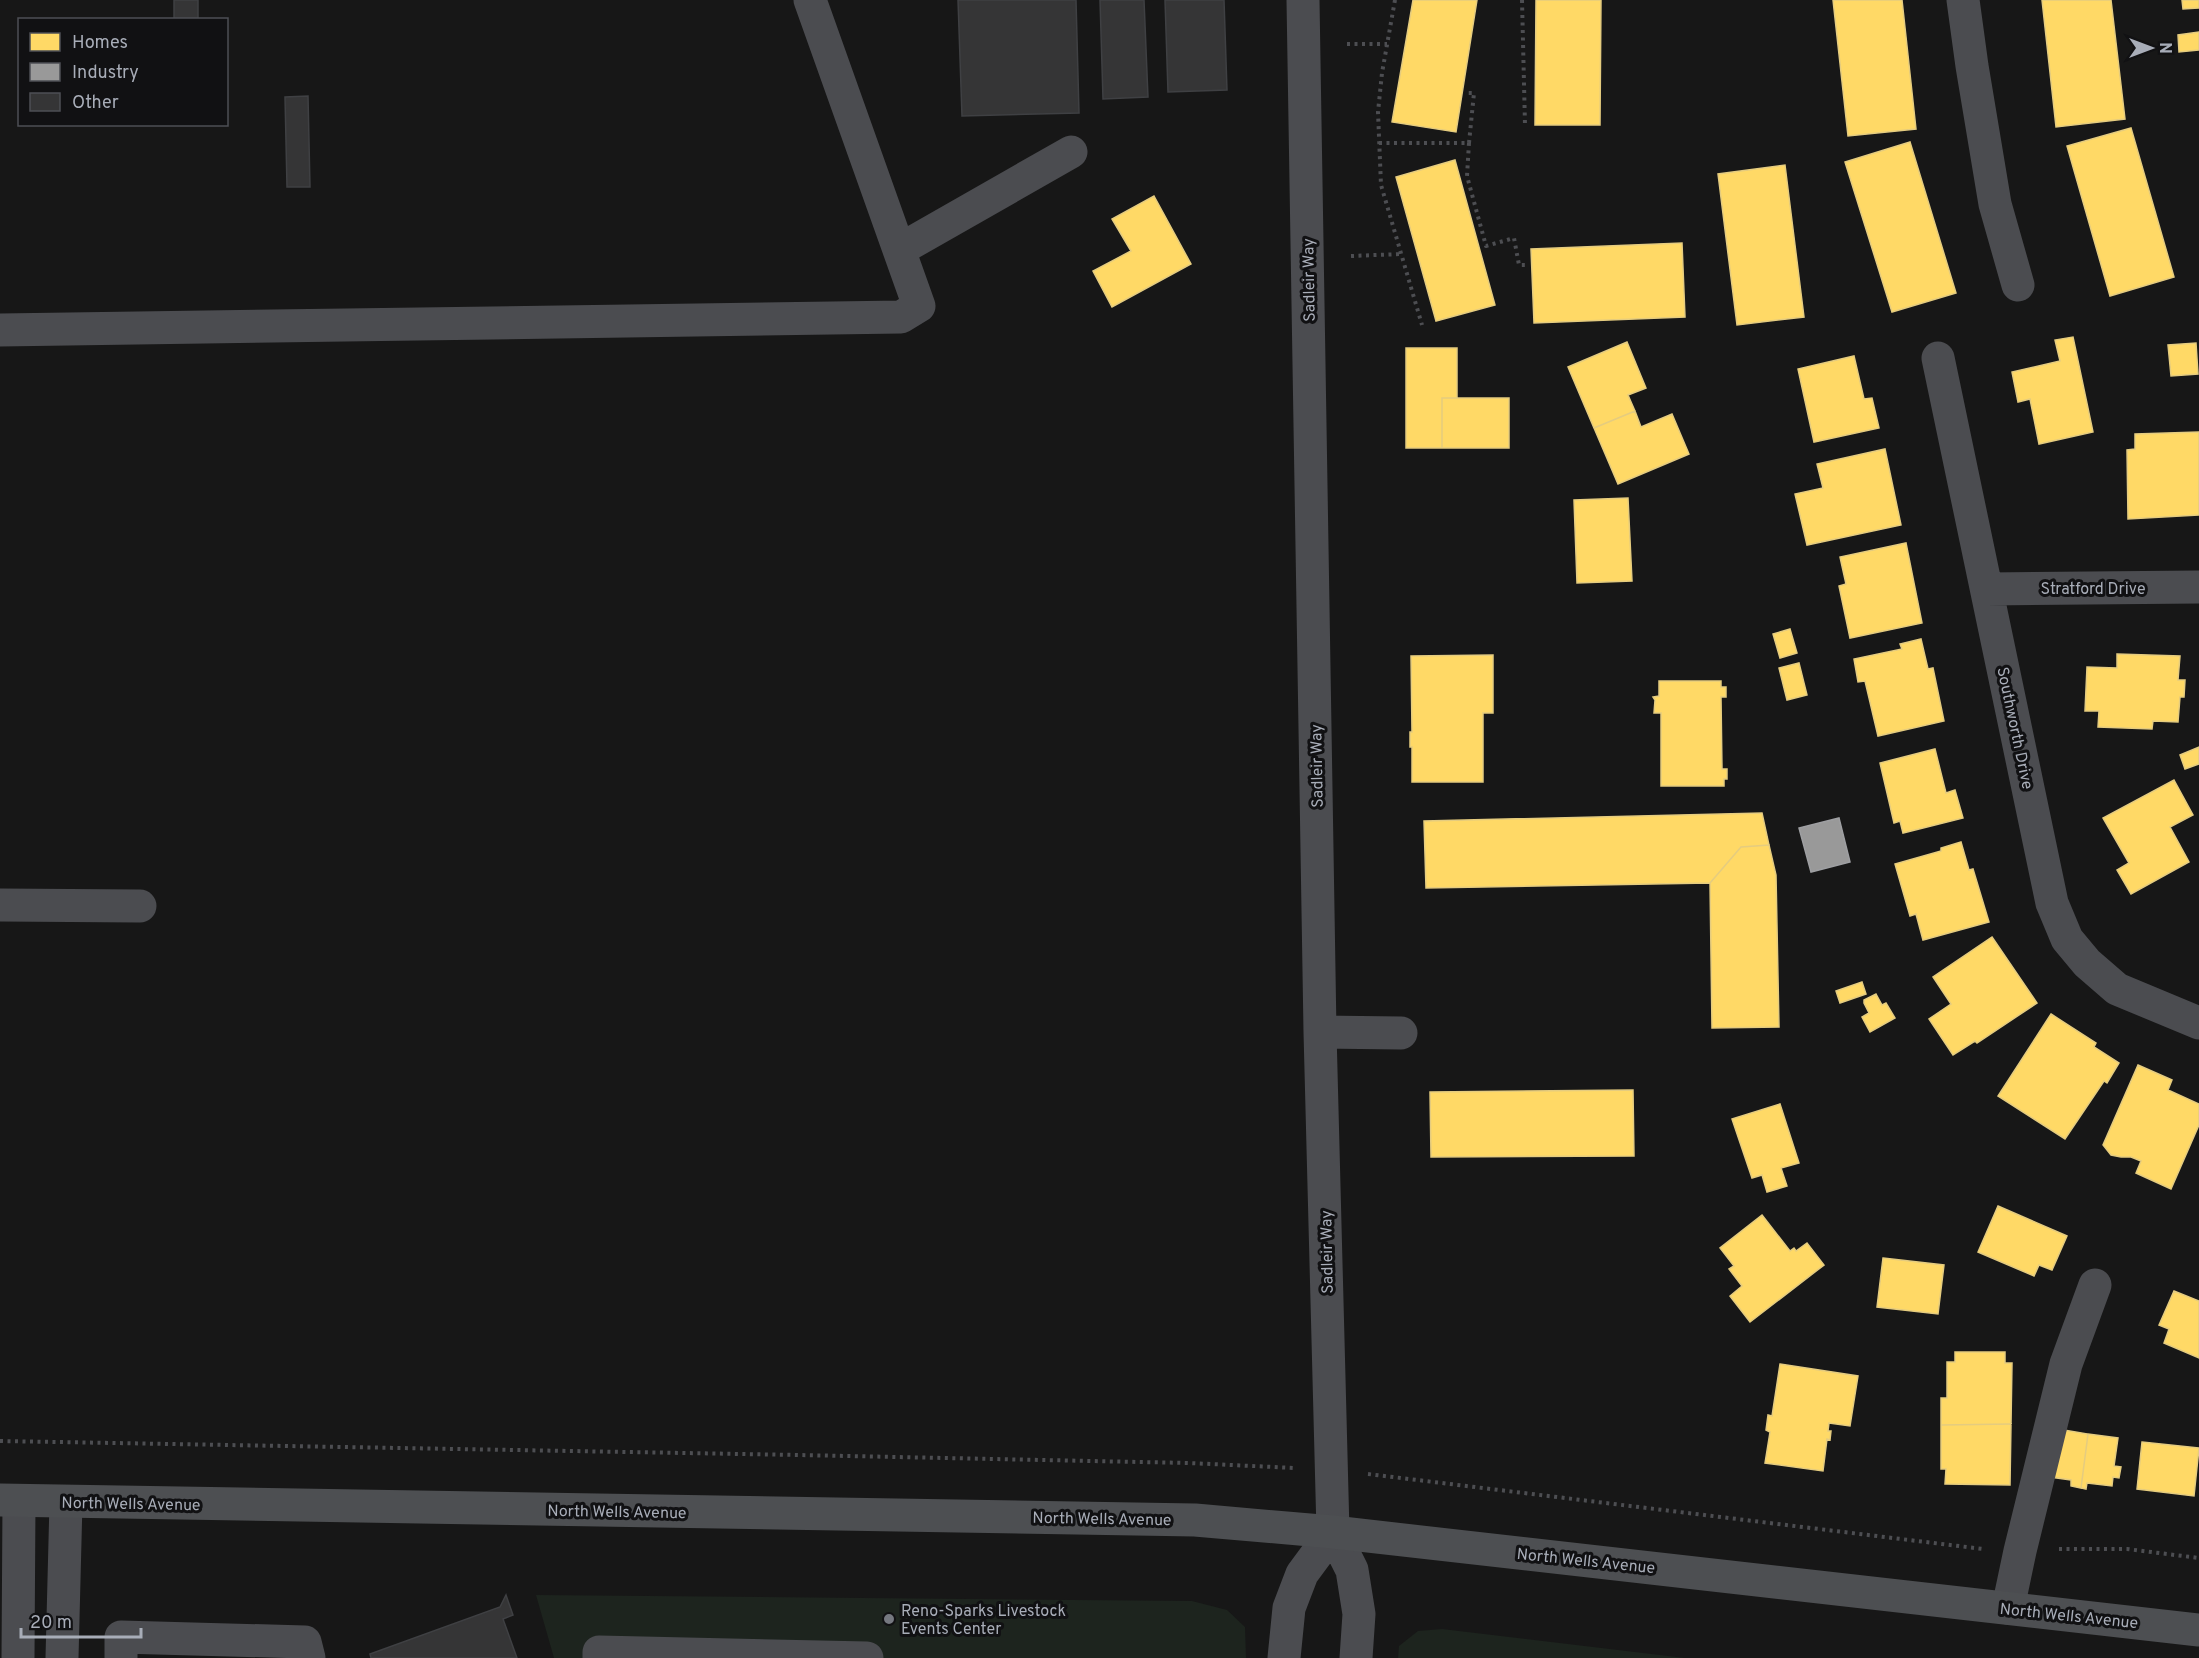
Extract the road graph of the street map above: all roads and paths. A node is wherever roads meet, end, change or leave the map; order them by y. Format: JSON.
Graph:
{"nodes":[{"id":1,"x":810,"y":0,"type":"edge"},
{"id":2,"x":1303,"y":0,"type":"edge"},
{"id":3,"x":1395,"y":0,"type":"edge"},
{"id":4,"x":1522,"y":0,"type":"edge"},
{"id":5,"x":1963,"y":0,"type":"edge"},
{"id":6,"x":1347,"y":44,"type":"dead end"},
{"id":7,"x":1387,"y":44,"type":"junction"},
{"id":8,"x":1468,"y":93,"type":"dead end"},
{"id":9,"x":1525,"y":125,"type":"dead end"},
{"id":10,"x":1379,"y":142,"type":"junction"},
{"id":11,"x":1469,"y":143,"type":"junction"},
{"id":12,"x":1071,"y":152,"type":"dead end"},
{"id":13,"x":899,"y":250,"type":"junction"},
{"id":14,"x":1401,"y":254,"type":"junction"},
{"id":15,"x":1351,"y":256,"type":"dead end"},
{"id":16,"x":1529,"y":265,"type":"dead end"},
{"id":17,"x":2018,"y":285,"type":"dead end"},
{"id":18,"x":1422,"y":326,"type":"dead end"},
{"id":19,"x":0,"y":330,"type":"edge"},
{"id":20,"x":1938,"y":358,"type":"dead end"},
{"id":21,"x":2199,"y":587,"type":"edge"},
{"id":22,"x":1986,"y":589,"type":"junction"},
{"id":23,"x":0,"y":905,"type":"edge"},
{"id":24,"x":140,"y":906,"type":"dead end"},
{"id":25,"x":2199,"y":1023,"type":"edge"},
{"id":26,"x":1320,"y":1032,"type":"junction"},
{"id":27,"x":1401,"y":1033,"type":"dead end"},
{"id":28,"x":2095,"y":1285,"type":"dead end"},
{"id":29,"x":10,"y":1501,"type":"edge"},
{"id":30,"x":66,"y":1502,"type":"junction"},
{"id":31,"x":1333,"y":1532,"type":"junction"},
{"id":32,"x":2008,"y":1608,"type":"junction"},
{"id":33,"x":2199,"y":1630,"type":"edge"},
{"id":34,"x":798,"y":1657,"type":"edge"},
{"id":35,"x":18,"y":1658,"type":"edge"},
{"id":36,"x":62,"y":1658,"type":"edge"},
{"id":37,"x":121,"y":1658,"type":"edge"},
{"id":38,"x":309,"y":1658,"type":"edge"},
{"id":39,"x":599,"y":1658,"type":"edge"},
{"id":40,"x":867,"y":1658,"type":"edge"},
{"id":41,"x":1284,"y":1658,"type":"edge"},
{"id":42,"x":1356,"y":1658,"type":"edge"}],
"edges":[{"from":1,"to":13,"type":"street"},
{"from":2,"to":26,"type":"street","name":"Sadleir Way"},
{"from":3,"to":7,"type":"path"},
{"from":4,"to":9,"type":"path"},
{"from":5,"to":17,"type":"street"},
{"from":6,"to":7,"type":"path"},
{"from":7,"to":10,"type":"path"},
{"from":8,"to":11,"type":"path"},
{"from":10,"to":11,"type":"path"},
{"from":10,"to":14,"type":"path"},
{"from":11,"to":16,"type":"path"},
{"from":12,"to":13,"type":"street"},
{"from":13,"to":19,"type":"street"},
{"from":14,"to":15,"type":"path"},
{"from":14,"to":18,"type":"path"},
{"from":20,"to":22,"type":"street","name":"Southworth Drive"},
{"from":21,"to":22,"type":"street","name":"Stratford Drive"},
{"from":22,"to":25,"type":"street","name":"Southworth Drive"},
{"from":23,"to":24,"type":"street"},
{"from":26,"to":27,"type":"street"},
{"from":26,"to":31,"type":"street","name":"Sadleir Way"},
{"from":28,"to":32,"type":"street"},
{"from":29,"to":30,"type":"main road","name":"North Wells Avenue"},
{"from":29,"to":35,"type":"street"},
{"from":30,"to":31,"type":"main road","name":"North Wells Avenue"},
{"from":30,"to":36,"type":"street"},
{"from":31,"to":32,"type":"main road","name":"North Wells Avenue"},
{"from":31,"to":41,"type":"street"},
{"from":31,"to":42,"type":"street"},
{"from":32,"to":33,"type":"main road","name":"North Wells Avenue"},
{"from":34,"to":39,"type":"street"},
{"from":34,"to":40,"type":"street"},
{"from":37,"to":38,"type":"street"}]}
